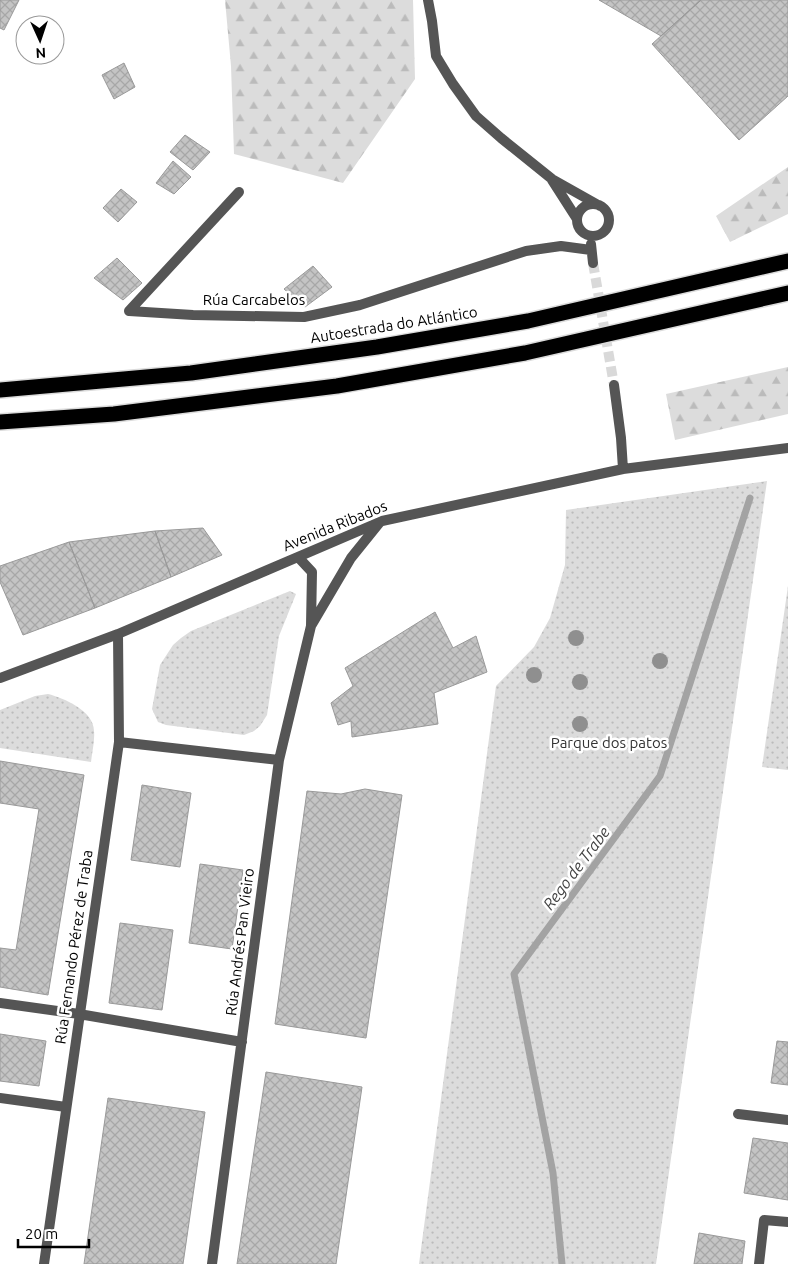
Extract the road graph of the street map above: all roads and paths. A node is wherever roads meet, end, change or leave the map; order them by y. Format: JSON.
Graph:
{"nodes":[{"id":1,"x":428,"y":0,"type":"edge"},
{"id":2,"x":552,"y":179,"type":"junction"},
{"id":3,"x":239,"y":192,"type":"dead end"},
{"id":4,"x":600,"y":206,"type":"junction"},
{"id":5,"x":577,"y":219,"type":"junction"},
{"id":6,"x":592,"y":236,"type":"junction"},
{"id":7,"x":591,"y":250,"type":"junction"},
{"id":8,"x":788,"y":261,"type":"edge"},
{"id":9,"x":592,"y":263,"type":"tunnel mouth"},
{"id":10,"x":788,"y":293,"type":"edge"},
{"id":11,"x":614,"y":385,"type":"tunnel mouth"},
{"id":12,"x":0,"y":390,"type":"edge"},
{"id":13,"x":0,"y":422,"type":"edge"},
{"id":14,"x":788,"y":448,"type":"edge"},
{"id":15,"x":622,"y":469,"type":"junction"},
{"id":16,"x":382,"y":521,"type":"junction"},
{"id":17,"x":298,"y":557,"type":"junction"},
{"id":18,"x":311,"y":626,"type":"junction"},
{"id":19,"x":118,"y":634,"type":"junction"},
{"id":20,"x":0,"y":678,"type":"edge"},
{"id":21,"x":119,"y":742,"type":"junction"},
{"id":22,"x":279,"y":760,"type":"junction"},
{"id":23,"x":0,"y":1003,"type":"edge"},
{"id":24,"x":79,"y":1014,"type":"junction"},
{"id":25,"x":242,"y":1042,"type":"junction"},
{"id":26,"x":0,"y":1098,"type":"edge"},
{"id":27,"x":66,"y":1107,"type":"junction"},
{"id":28,"x":738,"y":1114,"type":"dead end"},
{"id":29,"x":788,"y":1120,"type":"edge"},
{"id":30,"x":788,"y":1222,"type":"edge"},
{"id":31,"x":44,"y":1264,"type":"edge"},
{"id":32,"x":212,"y":1264,"type":"edge"},
{"id":33,"x":759,"y":1264,"type":"edge"}],
"edges":[{"from":1,"to":2,"type":"street"},
{"from":2,"to":4,"type":"street"},
{"from":2,"to":5,"type":"street"},
{"from":3,"to":7,"type":"street","name":"Rúa Carcabelos"},
{"from":4,"to":5,"type":"street"},
{"from":4,"to":6,"type":"street"},
{"from":5,"to":6,"type":"street"},
{"from":6,"to":7,"type":"street"},
{"from":7,"to":9,"type":"street"},
{"from":8,"to":12,"type":"highway","name":"Autoestrada do Atlántico"},
{"from":10,"to":13,"type":"highway"},
{"from":11,"to":15,"type":"street"},
{"from":14,"to":15,"type":"street","name":"Avenida Ribados"},
{"from":15,"to":16,"type":"street","name":"Avenida Ribados"},
{"from":16,"to":17,"type":"street","name":"Avenida Ribados"},
{"from":16,"to":18,"type":"street","name":"Rúa Andrés Pan Vieiro"},
{"from":17,"to":18,"type":"street","name":"Rúa Andrés Pan Vieiro"},
{"from":17,"to":19,"type":"street","name":"Avenida Ribados"},
{"from":18,"to":22,"type":"street","name":"Rúa Andrés Pan Vieiro"},
{"from":19,"to":20,"type":"street","name":"Avenida Ribados"},
{"from":19,"to":21,"type":"street","name":"Rúa Fernando Pérez de Traba"},
{"from":21,"to":22,"type":"street"},
{"from":21,"to":24,"type":"street","name":"Rúa Fernando Pérez de Traba"},
{"from":22,"to":25,"type":"street","name":"Rúa Andrés Pan Vieiro"},
{"from":23,"to":24,"type":"street"},
{"from":24,"to":25,"type":"street"},
{"from":24,"to":27,"type":"street","name":"Rúa Fernando Pérez de Traba"},
{"from":25,"to":32,"type":"street","name":"Rúa Andrés Pan Vieiro"},
{"from":26,"to":27,"type":"street"},
{"from":27,"to":31,"type":"street","name":"Rúa Fernando Pérez de Traba"},
{"from":28,"to":29,"type":"street"},
{"from":30,"to":33,"type":"street"}]}
